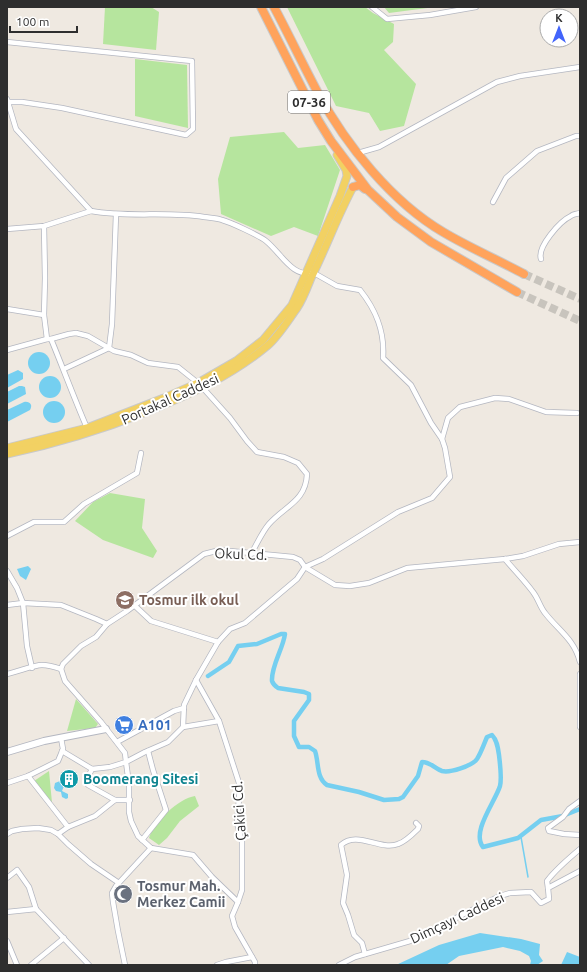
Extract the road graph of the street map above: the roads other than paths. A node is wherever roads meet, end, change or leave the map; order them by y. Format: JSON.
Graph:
{"nodes":[{"id":1,"x":261,"y":7,"type":"edge"},
{"id":2,"x":274,"y":7,"type":"edge"},
{"id":3,"x":372,"y":7,"type":"edge"},
{"id":4,"x":476,"y":7,"type":"edge"},
{"id":5,"x":7,"y":42,"type":"edge"},
{"id":6,"x":579,"y":68,"type":"edge"},
{"id":7,"x":7,"y":99,"type":"edge"},
{"id":8,"x":7,"y":102,"type":"edge"},
{"id":9,"x":580,"y":136,"type":"edge"},
{"id":10,"x":331,"y":141,"type":"junction"},
{"id":11,"x":358,"y":153,"type":"junction"},
{"id":12,"x":349,"y":185,"type":"junction"},
{"id":13,"x":368,"y":190,"type":"junction"},
{"id":14,"x":493,"y":202,"type":"dead end"},
{"id":15,"x":91,"y":211,"type":"junction"},
{"id":16,"x":580,"y":213,"type":"edge"},
{"id":17,"x":116,"y":214,"type":"junction"},
{"id":18,"x":44,"y":226,"type":"junction"},
{"id":19,"x":7,"y":229,"type":"edge"},
{"id":20,"x":541,"y":259,"type":"dead end"},
{"id":21,"x":314,"y":273,"type":"junction"},
{"id":22,"x":524,"y":274,"type":"tunnel mouth"},
{"id":23,"x":306,"y":275,"type":"junction"},
{"id":24,"x":517,"y":292,"type":"tunnel mouth"},
{"id":25,"x":7,"y":309,"type":"edge"},
{"id":26,"x":44,"y":315,"type":"junction"},
{"id":27,"x":49,"y":339,"type":"junction"},
{"id":28,"x":109,"y":348,"type":"junction"},
{"id":29,"x":7,"y":350,"type":"edge"},
{"id":30,"x":64,"y":369,"type":"junction"},
{"id":31,"x":201,"y":386,"type":"junction"},
{"id":32,"x":577,"y":414,"type":"dead end"},
{"id":33,"x":87,"y":430,"type":"junction"},
{"id":34,"x":442,"y":439,"type":"junction"},
{"id":35,"x":7,"y":448,"type":"edge"},
{"id":36,"x":141,"y":453,"type":"dead end"},
{"id":37,"x":7,"y":454,"type":"edge"},
{"id":38,"x":7,"y":536,"type":"edge"},
{"id":39,"x":580,"y":542,"type":"edge"},
{"id":40,"x":251,"y":554,"type":"junction"},
{"id":41,"x":505,"y":559,"type":"junction"},
{"id":42,"x":305,"y":567,"type":"junction"},
{"id":43,"x":7,"y":571,"type":"edge"},
{"id":44,"x":23,"y":603,"type":"junction"},
{"id":45,"x":7,"y":605,"type":"edge"},
{"id":46,"x":134,"y":605,"type":"junction"},
{"id":47,"x":107,"y":624,"type":"junction"},
{"id":48,"x":218,"y":642,"type":"junction"},
{"id":49,"x":580,"y":662,"type":"edge"},
{"id":50,"x":32,"y":668,"type":"junction"},
{"id":51,"x":62,"y":670,"type":"junction"},
{"id":52,"x":7,"y":674,"type":"edge"},
{"id":53,"x":580,"y":674,"type":"edge"},
{"id":54,"x":196,"y":680,"type":"junction"},
{"id":55,"x":184,"y":708,"type":"junction"},
{"id":56,"x":219,"y":721,"type":"junction"},
{"id":57,"x":183,"y":727,"type":"junction"},
{"id":58,"x":580,"y":727,"type":"edge"},
{"id":59,"x":106,"y":729,"type":"junction"},
{"id":60,"x":61,"y":738,"type":"junction"},
{"id":61,"x":117,"y":742,"type":"junction"},
{"id":62,"x":62,"y":750,"type":"junction"},
{"id":63,"x":148,"y":751,"type":"junction"},
{"id":64,"x":7,"y":752,"type":"edge"},
{"id":65,"x":126,"y":762,"type":"junction"},
{"id":66,"x":92,"y":769,"type":"junction"},
{"id":67,"x":28,"y":776,"type":"junction"},
{"id":68,"x":7,"y":783,"type":"edge"},
{"id":69,"x":115,"y":800,"type":"junction"},
{"id":70,"x":130,"y":800,"type":"junction"},
{"id":71,"x":580,"y":801,"type":"edge"},
{"id":72,"x":416,"y":823,"type":"dead end"},
{"id":73,"x":68,"y":827,"type":"junction"},
{"id":74,"x":7,"y":834,"type":"edge"},
{"id":75,"x":58,"y":834,"type":"junction"},
{"id":76,"x":580,"y":835,"type":"edge"},
{"id":77,"x":142,"y":840,"type":"junction"},
{"id":78,"x":151,"y":848,"type":"junction"},
{"id":79,"x":580,"y":849,"type":"edge"},
{"id":80,"x":580,"y":871,"type":"edge"},
{"id":81,"x":7,"y":878,"type":"edge"},
{"id":82,"x":119,"y":883,"type":"junction"},
{"id":83,"x":548,"y":888,"type":"junction"},
{"id":84,"x":238,"y":902,"type":"junction"},
{"id":85,"x":36,"y":909,"type":"junction"},
{"id":86,"x":7,"y":912,"type":"edge"},
{"id":87,"x":64,"y":938,"type":"junction"},
{"id":88,"x":7,"y":942,"type":"edge"},
{"id":89,"x":365,"y":954,"type":"junction"},
{"id":90,"x":252,"y":958,"type":"junction"},
{"id":91,"x":17,"y":965,"type":"edge"},
{"id":92,"x":31,"y":965,"type":"edge"},
{"id":93,"x":89,"y":965,"type":"edge"},
{"id":94,"x":125,"y":965,"type":"edge"},
{"id":95,"x":217,"y":965,"type":"edge"},
{"id":96,"x":255,"y":965,"type":"edge"},
{"id":97,"x":339,"y":965,"type":"edge"}],
"edges":[{"from":1,"to":10,"type":"highway","number":"07-36"},
{"from":2,"to":11,"type":"highway","number":"07-36"},
{"from":3,"to":4,"type":"street"},
{"from":5,"to":8,"type":"street"},
{"from":6,"to":11,"type":"street"},
{"from":7,"to":8,"type":"street"},
{"from":8,"to":15,"type":"street"},
{"from":9,"to":14,"type":"street"},
{"from":10,"to":12,"type":"main road"},
{"from":10,"to":13,"type":"highway","number":"07-36"},
{"from":11,"to":22,"type":"highway","number":"07-36"},
{"from":12,"to":13,"type":"highway"},
{"from":12,"to":21,"type":"main road","name":"Portakal Caddesi"},
{"from":12,"to":23,"type":"main road","name":"Portakal Caddesi"},
{"from":13,"to":24,"type":"highway","number":"07-36"},
{"from":15,"to":17,"type":"street"},
{"from":15,"to":18,"type":"street"},
{"from":16,"to":20,"type":"street"},
{"from":17,"to":23,"type":"street"},
{"from":17,"to":28,"type":"street"},
{"from":18,"to":19,"type":"street"},
{"from":18,"to":26,"type":"street"},
{"from":21,"to":23,"type":"street"},
{"from":21,"to":31,"type":"main road","name":"Portakal Caddesi"},
{"from":21,"to":34,"type":"street"},
{"from":23,"to":31,"type":"main road","name":"Portakal Caddesi"},
{"from":25,"to":26,"type":"street"},
{"from":26,"to":27,"type":"street"},
{"from":27,"to":28,"type":"street"},
{"from":27,"to":29,"type":"street"},
{"from":27,"to":30,"type":"street"},
{"from":28,"to":30,"type":"street"},
{"from":28,"to":31,"type":"street"},
{"from":30,"to":33,"type":"street"},
{"from":31,"to":33,"type":"main road","name":"Portakal Caddesi"},
{"from":31,"to":40,"type":"street"},
{"from":32,"to":34,"type":"street"},
{"from":33,"to":35,"type":"main road","name":"Portakal Caddesi"},
{"from":33,"to":37,"type":"main road","name":"Portakal Caddesi"},
{"from":34,"to":42,"type":"street"},
{"from":36,"to":38,"type":"street"},
{"from":39,"to":41,"type":"street","name":"Okul Cd."},
{"from":40,"to":42,"type":"street","name":"Okul Cd."},
{"from":40,"to":46,"type":"street","name":"Okul Cd."},
{"from":41,"to":42,"type":"street","name":"Okul Cd."},
{"from":41,"to":49,"type":"street"},
{"from":42,"to":48,"type":"street"},
{"from":43,"to":44,"type":"street"},
{"from":44,"to":45,"type":"street"},
{"from":44,"to":47,"type":"street"},
{"from":44,"to":50,"type":"street"},
{"from":46,"to":47,"type":"street","name":"Okul Cd."},
{"from":46,"to":48,"type":"street"},
{"from":47,"to":51,"type":"street","name":"Okul Cd."},
{"from":48,"to":54,"type":"street"},
{"from":50,"to":51,"type":"street"},
{"from":50,"to":52,"type":"street"},
{"from":51,"to":59,"type":"street"},
{"from":53,"to":58,"type":"street"},
{"from":54,"to":55,"type":"street"},
{"from":54,"to":56,"type":"street","name":"Çakici Cd."},
{"from":55,"to":57,"type":"street"},
{"from":55,"to":61,"type":"street"},
{"from":56,"to":57,"type":"street"},
{"from":56,"to":84,"type":"street","name":"Çakici Cd."},
{"from":57,"to":63,"type":"street"},
{"from":59,"to":60,"type":"street"},
{"from":59,"to":61,"type":"street"},
{"from":60,"to":62,"type":"street"},
{"from":60,"to":64,"type":"street"},
{"from":61,"to":65,"type":"street"},
{"from":62,"to":66,"type":"street"},
{"from":62,"to":67,"type":"street"},
{"from":63,"to":65,"type":"street"},
{"from":63,"to":77,"type":"street"},
{"from":65,"to":66,"type":"street"},
{"from":65,"to":70,"type":"street"},
{"from":66,"to":69,"type":"street"},
{"from":67,"to":68,"type":"street"},
{"from":67,"to":73,"type":"street"},
{"from":69,"to":70,"type":"street"},
{"from":69,"to":73,"type":"street"},
{"from":70,"to":77,"type":"street"},
{"from":71,"to":76,"type":"street"},
{"from":72,"to":89,"type":"street"},
{"from":73,"to":75,"type":"street"},
{"from":74,"to":75,"type":"street"},
{"from":75,"to":82,"type":"street"},
{"from":77,"to":78,"type":"street"},
{"from":78,"to":82,"type":"street"},
{"from":78,"to":84,"type":"street"},
{"from":79,"to":83,"type":"street"},
{"from":80,"to":83,"type":"street"},
{"from":81,"to":85,"type":"street"},
{"from":82,"to":94,"type":"street"},
{"from":83,"to":89,"type":"street","name":"Dimçayı Caddesi"},
{"from":84,"to":90,"type":"street","name":"Çakici Cd."},
{"from":85,"to":86,"type":"street"},
{"from":85,"to":87,"type":"street"},
{"from":87,"to":92,"type":"street"},
{"from":87,"to":93,"type":"street"},
{"from":88,"to":91,"type":"street"},
{"from":89,"to":97,"type":"street","name":"Dimçayı Caddesi"},
{"from":90,"to":95,"type":"street"},
{"from":90,"to":96,"type":"street","name":"Çakici Cd."}]}
